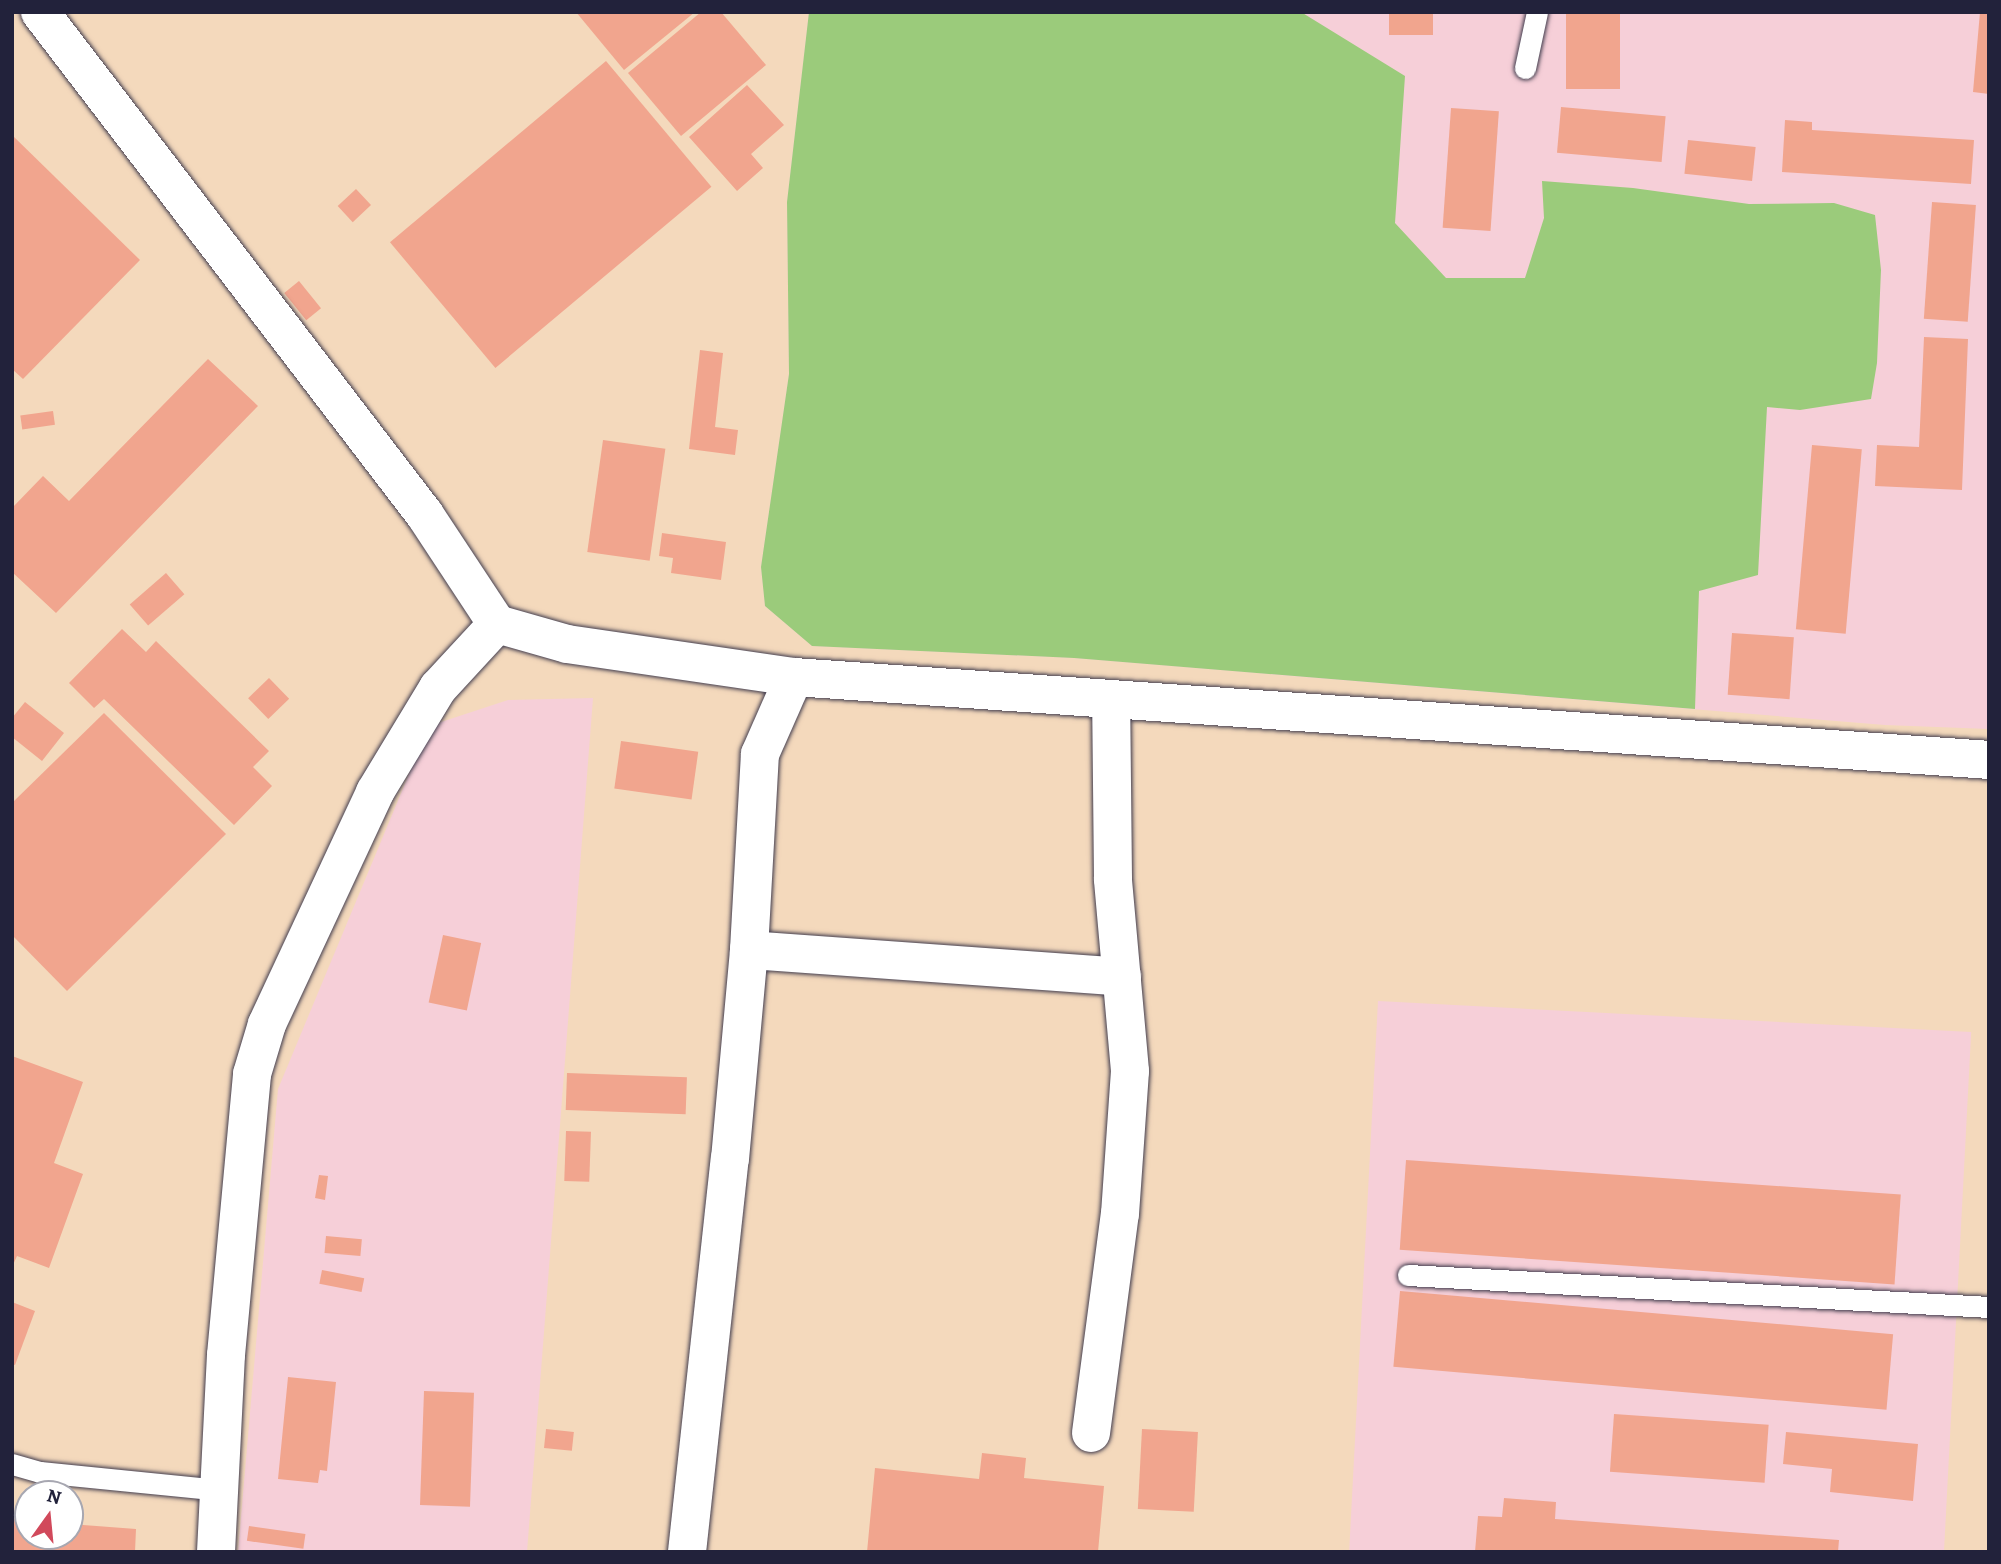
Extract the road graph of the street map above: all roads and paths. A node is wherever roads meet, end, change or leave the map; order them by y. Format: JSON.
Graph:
{"nodes":[{"id":1,"x":40,"y":12,"type":"edge"},
{"id":2,"x":1537,"y":12,"type":"edge"},
{"id":3,"x":1525,"y":68,"type":"dead end"},
{"id":4,"x":496,"y":624,"type":"junction"},
{"id":5,"x":794,"y":677,"type":"junction"},
{"id":6,"x":1111,"y":700,"type":"junction"},
{"id":7,"x":1989,"y":760,"type":"edge"},
{"id":8,"x":749,"y":950,"type":"junction"},
{"id":9,"x":1122,"y":977,"type":"junction"},
{"id":10,"x":1408,"y":1275,"type":"dead end"},
{"id":11,"x":1989,"y":1307,"type":"edge"},
{"id":12,"x":1091,"y":1433,"type":"dead end"},
{"id":13,"x":12,"y":1464,"type":"edge"},
{"id":14,"x":219,"y":1490,"type":"junction"},
{"id":15,"x":216,"y":1552,"type":"edge"},
{"id":16,"x":687,"y":1552,"type":"edge"}],
"edges":[{"from":1,"to":4,"type":"street"},
{"from":2,"to":3,"type":"lane"},
{"from":4,"to":5,"type":"street"},
{"from":4,"to":14,"type":"street"},
{"from":5,"to":6,"type":"street"},
{"from":5,"to":8,"type":"street"},
{"from":6,"to":7,"type":"street"},
{"from":6,"to":9,"type":"street"},
{"from":8,"to":9,"type":"street"},
{"from":8,"to":16,"type":"street"},
{"from":9,"to":12,"type":"street"},
{"from":10,"to":11,"type":"lane"},
{"from":13,"to":14,"type":"lane"},
{"from":14,"to":15,"type":"street"}]}
